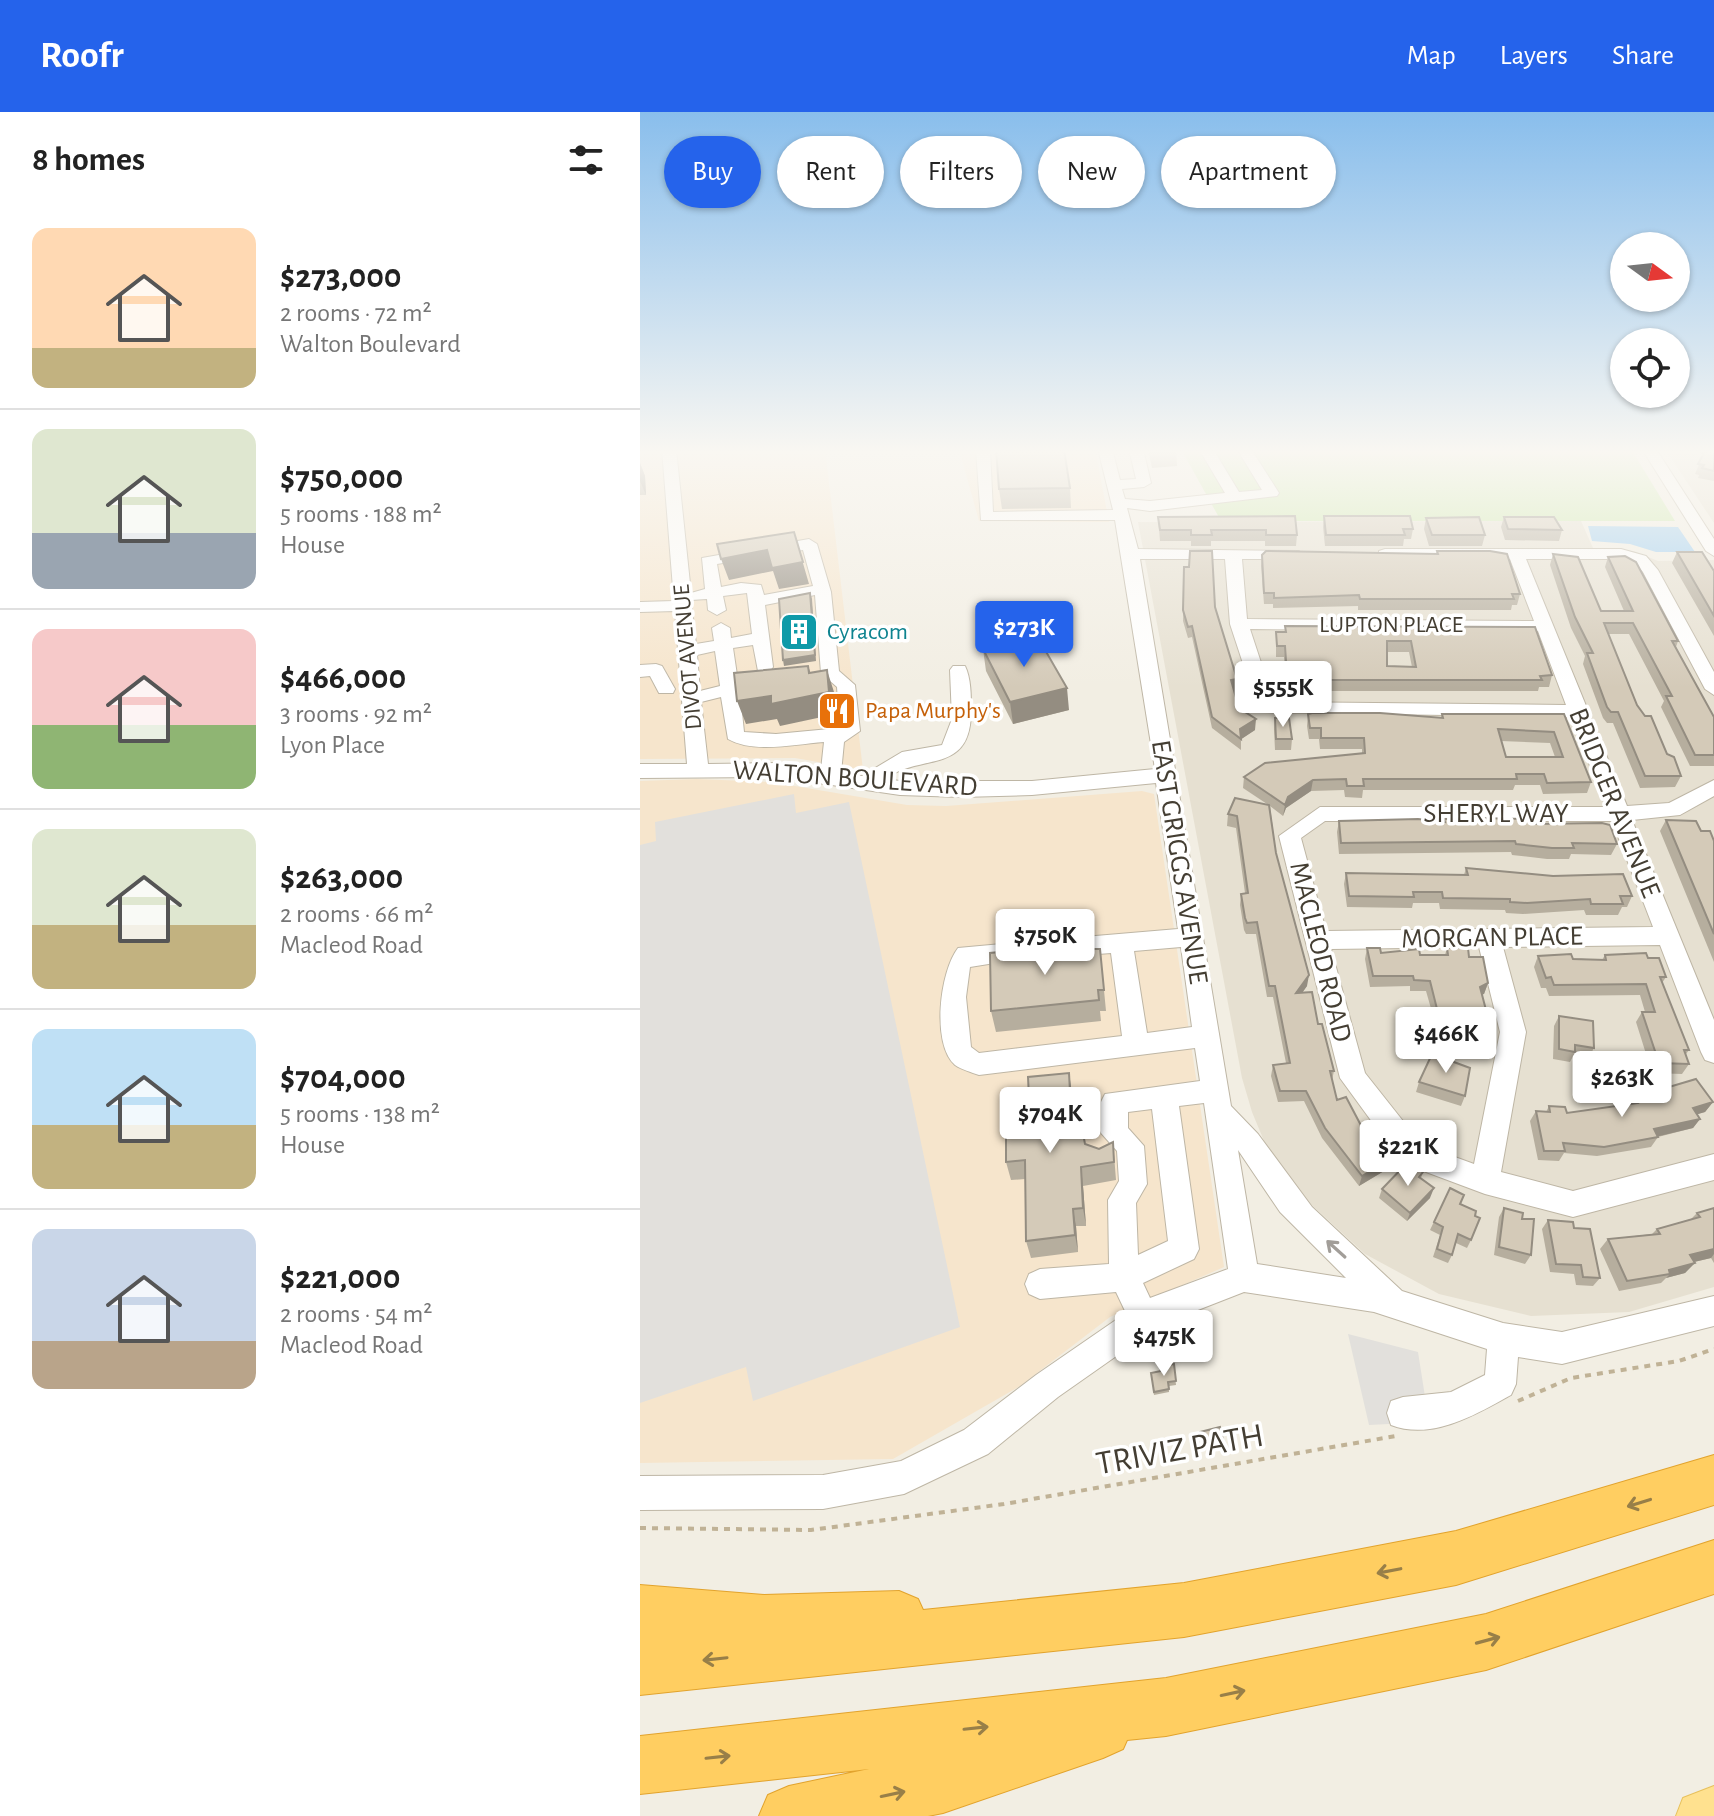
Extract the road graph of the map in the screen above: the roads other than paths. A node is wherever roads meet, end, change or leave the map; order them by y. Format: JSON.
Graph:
{"nodes":[{"id":1,"x":677,"y":529,"type":"edge"},
{"id":2,"x":1125,"y":529,"type":"edge"},
{"id":3,"x":1700,"y":529,"type":"edge"},
{"id":4,"x":1714,"y":551,"type":"edge"},
{"id":5,"x":1131,"y":554,"type":"junction"},
{"id":6,"x":1233,"y":554,"type":"junction"},
{"id":7,"x":1312,"y":554,"type":"edge"},
{"id":8,"x":1375,"y":554,"type":"edge"},
{"id":9,"x":1516,"y":554,"type":"junction"},
{"id":10,"x":822,"y":589,"type":"junction"},
{"id":11,"x":757,"y":601,"type":"junction"},
{"id":12,"x":684,"y":603,"type":"junction"},
{"id":13,"x":640,"y":607,"type":"edge"},
{"id":14,"x":718,"y":618,"type":"junction"},
{"id":15,"x":1239,"y":624,"type":"junction"},
{"id":16,"x":1543,"y":626,"type":"junction"},
{"id":17,"x":761,"y":638,"type":"junction"},
{"id":18,"x":688,"y":651,"type":"junction"},
{"id":19,"x":959,"y":670,"type":"dead end"},
{"id":20,"x":640,"y":671,"type":"edge"},
{"id":21,"x":666,"y":689,"type":"dead end"},
{"id":22,"x":730,"y":689,"type":"junction"},
{"id":23,"x":1714,"y":689,"type":"edge"},
{"id":24,"x":692,"y":699,"type":"junction"},
{"id":25,"x":1577,"y":711,"type":"junction"},
{"id":26,"x":834,"y":739,"type":"junction"},
{"id":27,"x":698,"y":769,"type":"junction"},
{"id":28,"x":640,"y":771,"type":"edge"},
{"id":29,"x":1166,"y":775,"type":"junction"},
{"id":30,"x":830,"y":779,"type":"junction"},
{"id":31,"x":865,"y":784,"type":"junction"},
{"id":32,"x":1714,"y":787,"type":"edge"},
{"id":33,"x":1320,"y":814,"type":"joint"},
{"id":34,"x":1618,"y":814,"type":"junction"},
{"id":35,"x":1667,"y":936,"type":"junction"},
{"id":36,"x":1190,"y":937,"type":"junction"},
{"id":37,"x":1489,"y":938,"type":"junction"},
{"id":38,"x":1317,"y":940,"type":"junction"},
{"id":39,"x":1121,"y":943,"type":"junction"},
{"id":40,"x":1205,"y":1036,"type":"junction"},
{"id":41,"x":1136,"y":1045,"type":"junction"},
{"id":42,"x":1714,"y":1052,"type":"edge"},
{"id":43,"x":1164,"y":1096,"type":"junction"},
{"id":44,"x":1216,"y":1102,"type":"junction"},
{"id":45,"x":1714,"y":1167,"type":"edge"},
{"id":46,"x":1485,"y":1181,"type":"junction"},
{"id":47,"x":1124,"y":1277,"type":"junction"},
{"id":48,"x":1244,"y":1277,"type":"junction"},
{"id":49,"x":1040,"y":1284,"type":"dead end"},
{"id":50,"x":1393,"y":1303,"type":"junction"},
{"id":51,"x":1714,"y":1311,"type":"edge"},
{"id":52,"x":1144,"y":1318,"type":"junction"},
{"id":53,"x":1503,"y":1339,"type":"junction"},
{"id":54,"x":1400,"y":1425,"type":"road end"},
{"id":55,"x":1714,"y":1480,"type":"edge"},
{"id":56,"x":640,"y":1493,"type":"edge"},
{"id":57,"x":1714,"y":1567,"type":"edge"},
{"id":58,"x":1184,"y":1610,"type":"junction"},
{"id":59,"x":640,"y":1612,"type":"edge"},
{"id":60,"x":640,"y":1667,"type":"edge"},
{"id":61,"x":1166,"y":1707,"type":"junction"},
{"id":62,"x":640,"y":1765,"type":"edge"},
{"id":63,"x":1714,"y":1811,"type":"edge"},
{"id":64,"x":789,"y":1816,"type":"edge"},
{"id":65,"x":1701,"y":1816,"type":"edge"}],
"edges":[{"from":1,"to":12,"type":"street","name":"DIVOT AVENUE"},
{"from":2,"to":5,"type":"street","name":"EAST GRIGGS AVENUE"},
{"from":3,"to":4,"type":"street"},
{"from":5,"to":6,"type":"street"},
{"from":5,"to":29,"type":"street","name":"EAST GRIGGS AVENUE"},
{"from":6,"to":7,"type":"street"},
{"from":6,"to":15,"type":"street"},
{"from":8,"to":9,"type":"street"},
{"from":9,"to":16,"type":"street","name":"BRIDGER AVENUE"},
{"from":9,"to":23,"type":"street"},
{"from":10,"to":11,"type":"street"},
{"from":10,"to":14,"type":"street"},
{"from":10,"to":26,"type":"street"},
{"from":11,"to":14,"type":"street"},
{"from":11,"to":17,"type":"street"},
{"from":12,"to":13,"type":"street"},
{"from":12,"to":14,"type":"street"},
{"from":12,"to":18,"type":"street","name":"DIVOT AVENUE"},
{"from":14,"to":17,"type":"street"},
{"from":14,"to":18,"type":"street"},
{"from":14,"to":22,"type":"street"},
{"from":15,"to":16,"type":"street","name":"LUPTON PLACE"},
{"from":15,"to":25,"type":"street"},
{"from":16,"to":25,"type":"street","name":"BRIDGER AVENUE"},
{"from":17,"to":22,"type":"street"},
{"from":18,"to":24,"type":"street","name":"DIVOT AVENUE"},
{"from":19,"to":31,"type":"street"},
{"from":20,"to":21,"type":"street"},
{"from":22,"to":24,"type":"street"},
{"from":22,"to":26,"type":"street"},
{"from":24,"to":27,"type":"street","name":"DIVOT AVENUE"},
{"from":25,"to":34,"type":"street","name":"BRIDGER AVENUE"},
{"from":26,"to":30,"type":"street"},
{"from":27,"to":28,"type":"street","name":"WALTON BOULEVARD"},
{"from":27,"to":30,"type":"street","name":"WALTON BOULEVARD"},
{"from":29,"to":31,"type":"street","name":"WALTON BOULEVARD"},
{"from":29,"to":36,"type":"street","name":"EAST GRIGGS AVENUE"},
{"from":30,"to":31,"type":"street","name":"WALTON BOULEVARD"},
{"from":32,"to":34,"type":"street","name":"SHERYL WAY"},
{"from":33,"to":34,"type":"street","name":"SHERYL WAY"},
{"from":33,"to":38,"type":"street","name":"MACLEOD ROAD"},
{"from":34,"to":35,"type":"street","name":"BRIDGER AVENUE"},
{"from":35,"to":37,"type":"street","name":"MORGAN PLACE"},
{"from":35,"to":42,"type":"street","name":"BRIDGER AVENUE"},
{"from":36,"to":39,"type":"street"},
{"from":36,"to":40,"type":"street","name":"EAST GRIGGS AVENUE"},
{"from":37,"to":38,"type":"street","name":"MORGAN PLACE"},
{"from":37,"to":46,"type":"street"},
{"from":38,"to":46,"type":"street","name":"MACLEOD ROAD"},
{"from":39,"to":41,"type":"street"},
{"from":39,"to":41,"type":"street"},
{"from":40,"to":41,"type":"street"},
{"from":40,"to":44,"type":"street","name":"EAST GRIGGS AVENUE"},
{"from":43,"to":44,"type":"street"},
{"from":43,"to":47,"type":"street"},
{"from":43,"to":47,"type":"street"},
{"from":44,"to":48,"type":"street","name":"EAST GRIGGS AVENUE"},
{"from":50,"to":44,"type":"street","one_way":true},
{"from":45,"to":46,"type":"street","name":"MACLEOD ROAD"},
{"from":47,"to":49,"type":"street"},
{"from":47,"to":52,"type":"street"},
{"from":48,"to":50,"type":"street"},
{"from":48,"to":52,"type":"street"},
{"from":50,"to":53,"type":"street"},
{"from":51,"to":53,"type":"street"},
{"from":52,"to":56,"type":"street"},
{"from":53,"to":54,"type":"street"},
{"from":55,"to":58,"type":"highway","one_way":true},
{"from":61,"to":57,"type":"highway","one_way":true},
{"from":58,"to":59,"type":"highway"},
{"from":58,"to":60,"type":"highway","one_way":true},
{"from":62,"to":61,"type":"highway","one_way":true},
{"from":64,"to":61,"type":"highway","one_way":true},
{"from":63,"to":65,"type":"main road"}]}
